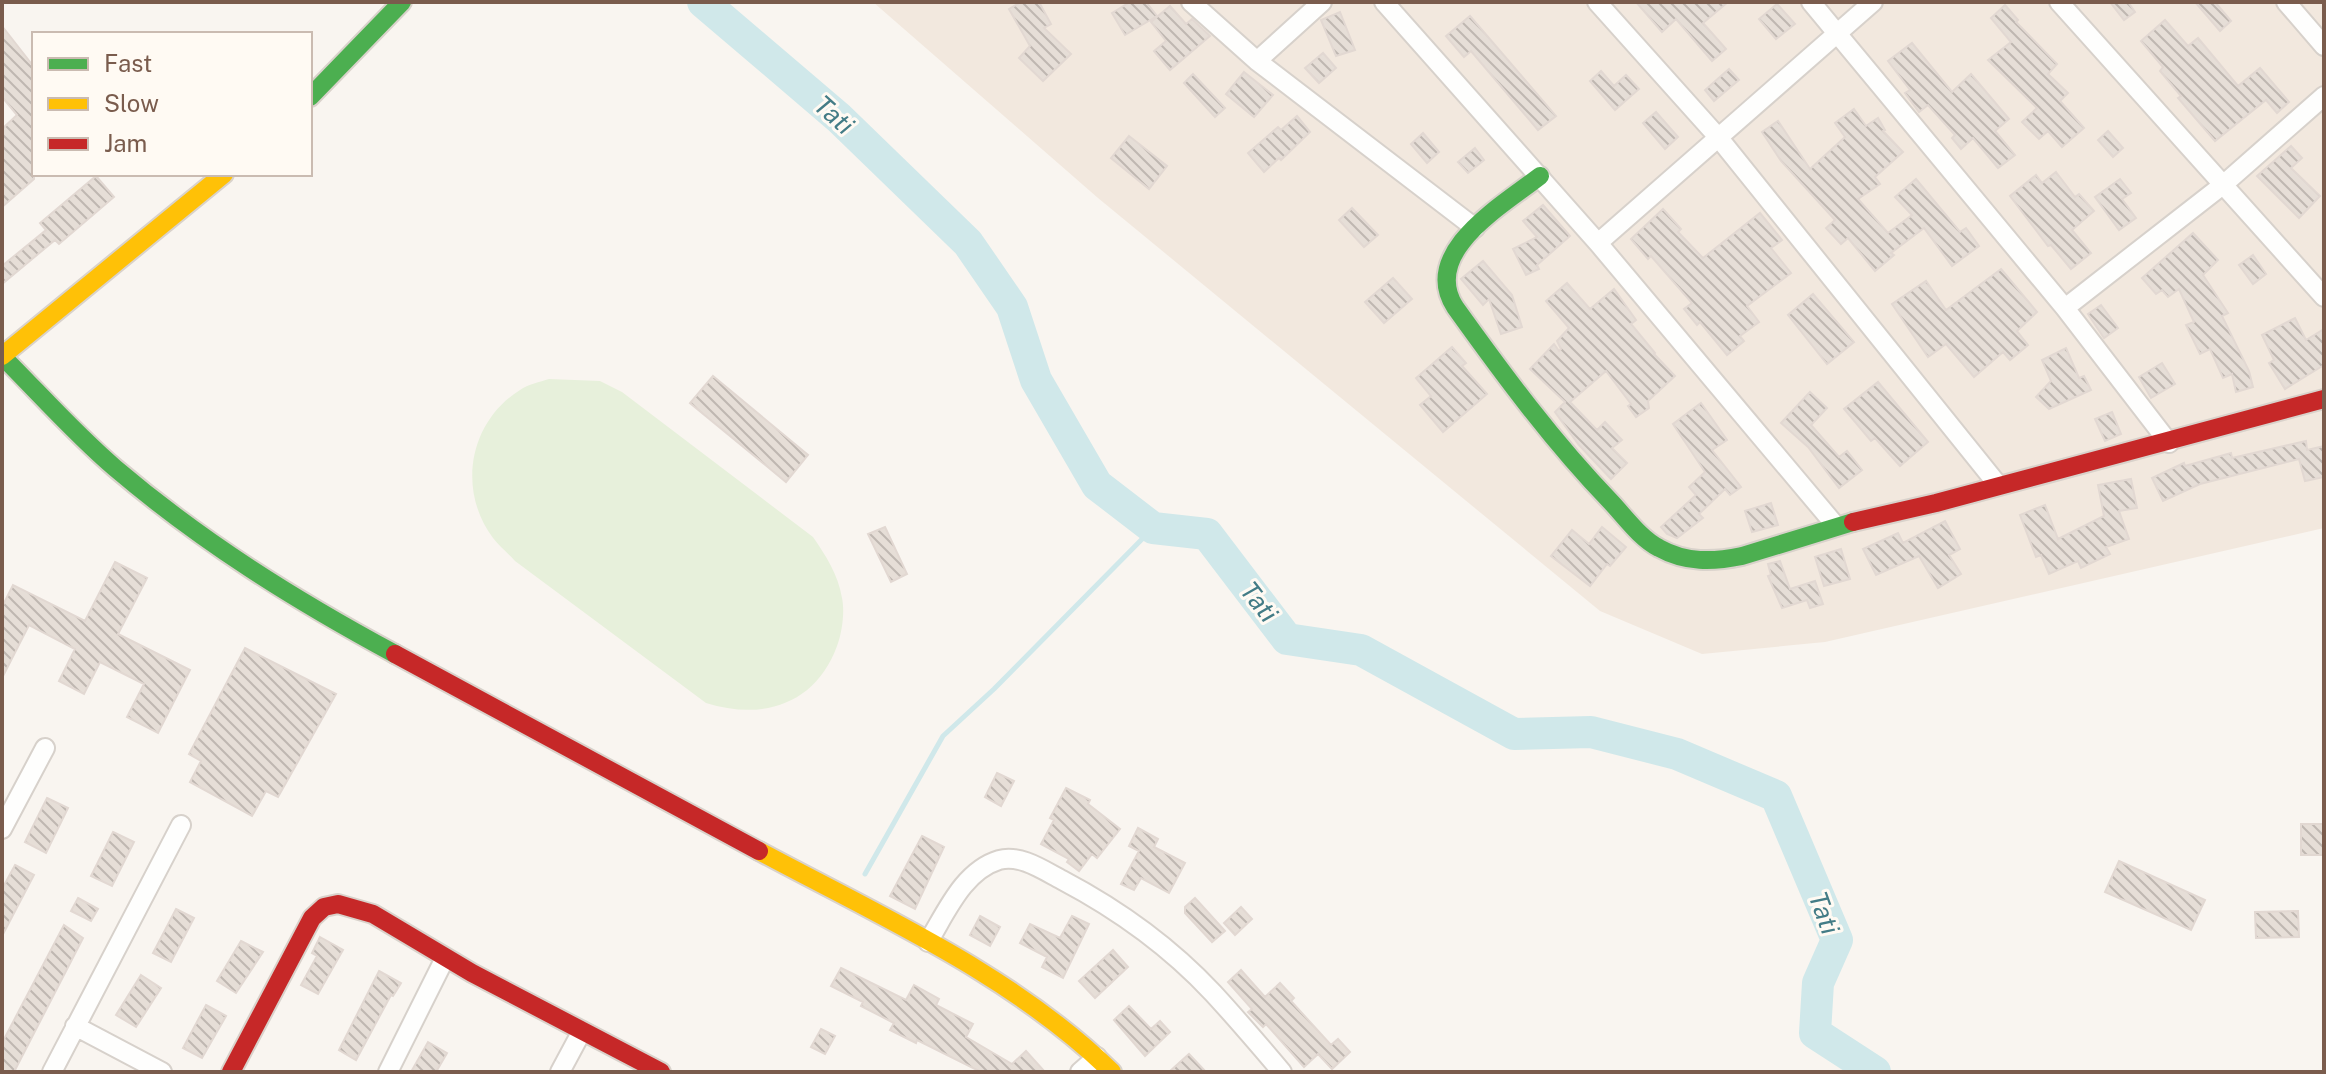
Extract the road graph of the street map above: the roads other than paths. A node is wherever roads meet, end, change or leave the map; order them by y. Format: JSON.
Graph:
{"nodes":[{"id":1,"x":402,"y":2,"type":"edge"},
{"id":2,"x":1191,"y":2,"type":"edge"},
{"id":3,"x":1322,"y":2,"type":"edge"},
{"id":4,"x":1384,"y":2,"type":"edge"},
{"id":5,"x":1597,"y":2,"type":"edge"},
{"id":6,"x":1811,"y":2,"type":"edge"},
{"id":7,"x":1873,"y":2,"type":"edge"},
{"id":8,"x":2059,"y":2,"type":"edge"},
{"id":9,"x":2286,"y":2,"type":"edge"},
{"id":10,"x":1837,"y":33,"type":"junction"},
{"id":11,"x":2324,"y":46,"type":"edge"},
{"id":12,"x":1257,"y":61,"type":"junction"},
{"id":13,"x":316,"y":92,"type":"edge"},
{"id":14,"x":2324,"y":96,"type":"edge"},
{"id":15,"x":1718,"y":137,"type":"junction"},
{"id":16,"x":222,"y":176,"type":"edge"},
{"id":17,"x":1540,"y":176,"type":"junction"},
{"id":18,"x":2224,"y":184,"type":"junction"},
{"id":19,"x":1475,"y":228,"type":"junction"},
{"id":20,"x":1598,"y":243,"type":"junction"},
{"id":21,"x":2324,"y":297,"type":"edge"},
{"id":22,"x":2065,"y":308,"type":"junction"},
{"id":23,"x":2,"y":356,"type":"edge"},
{"id":24,"x":2324,"y":399,"type":"edge"},
{"id":25,"x":2169,"y":443,"type":"junction"},
{"id":26,"x":1998,"y":485,"type":"junction"},
{"id":27,"x":1836,"y":526,"type":"junction"},
{"id":28,"x":45,"y":748,"type":"dead end"},
{"id":29,"x":181,"y":825,"type":"dead end"},
{"id":30,"x":2,"y":829,"type":"edge"},
{"id":31,"x":928,"y":942,"type":"junction"},
{"id":32,"x":445,"y":958,"type":"junction"},
{"id":33,"x":75,"y":1026,"type":"junction"},
{"id":34,"x":582,"y":1031,"type":"junction"},
{"id":35,"x":1097,"y":1057,"type":"junction"},
{"id":36,"x":238,"y":1070,"type":"edge"},
{"id":37,"x":52,"y":1072,"type":"edge"},
{"id":38,"x":162,"y":1072,"type":"edge"},
{"id":39,"x":388,"y":1072,"type":"edge"},
{"id":40,"x":560,"y":1072,"type":"edge"},
{"id":41,"x":661,"y":1072,"type":"edge"},
{"id":42,"x":1080,"y":1072,"type":"edge"},
{"id":43,"x":1112,"y":1072,"type":"edge"},
{"id":44,"x":1282,"y":1072,"type":"edge"}],
"edges":[{"from":1,"to":13,"type":"street"},
{"from":2,"to":12,"type":"street"},
{"from":3,"to":12,"type":"street"},
{"from":4,"to":17,"type":"street"},
{"from":5,"to":15,"type":"street"},
{"from":6,"to":10,"type":"street"},
{"from":7,"to":10,"type":"street"},
{"from":8,"to":18,"type":"street"},
{"from":9,"to":11,"type":"street"},
{"from":10,"to":15,"type":"street"},
{"from":10,"to":22,"type":"street"},
{"from":12,"to":19,"type":"street"},
{"from":14,"to":18,"type":"street"},
{"from":15,"to":20,"type":"street"},
{"from":15,"to":26,"type":"street"},
{"from":16,"to":23,"type":"street"},
{"from":17,"to":19,"type":"street"},
{"from":17,"to":20,"type":"street"},
{"from":18,"to":21,"type":"street"},
{"from":18,"to":22,"type":"street"},
{"from":19,"to":27,"type":"street"},
{"from":20,"to":27,"type":"street"},
{"from":22,"to":25,"type":"street"},
{"from":23,"to":31,"type":"street"},
{"from":24,"to":25,"type":"street"},
{"from":25,"to":26,"type":"street"},
{"from":26,"to":27,"type":"street"},
{"from":28,"to":30,"type":"street"},
{"from":29,"to":33,"type":"street"},
{"from":31,"to":35,"type":"street"},
{"from":31,"to":44,"type":"street"},
{"from":32,"to":34,"type":"street"},
{"from":32,"to":36,"type":"street"},
{"from":32,"to":39,"type":"street"},
{"from":33,"to":37,"type":"street"},
{"from":33,"to":38,"type":"street"},
{"from":34,"to":40,"type":"street"},
{"from":34,"to":41,"type":"street"},
{"from":35,"to":42,"type":"street"},
{"from":35,"to":43,"type":"street"}]}
